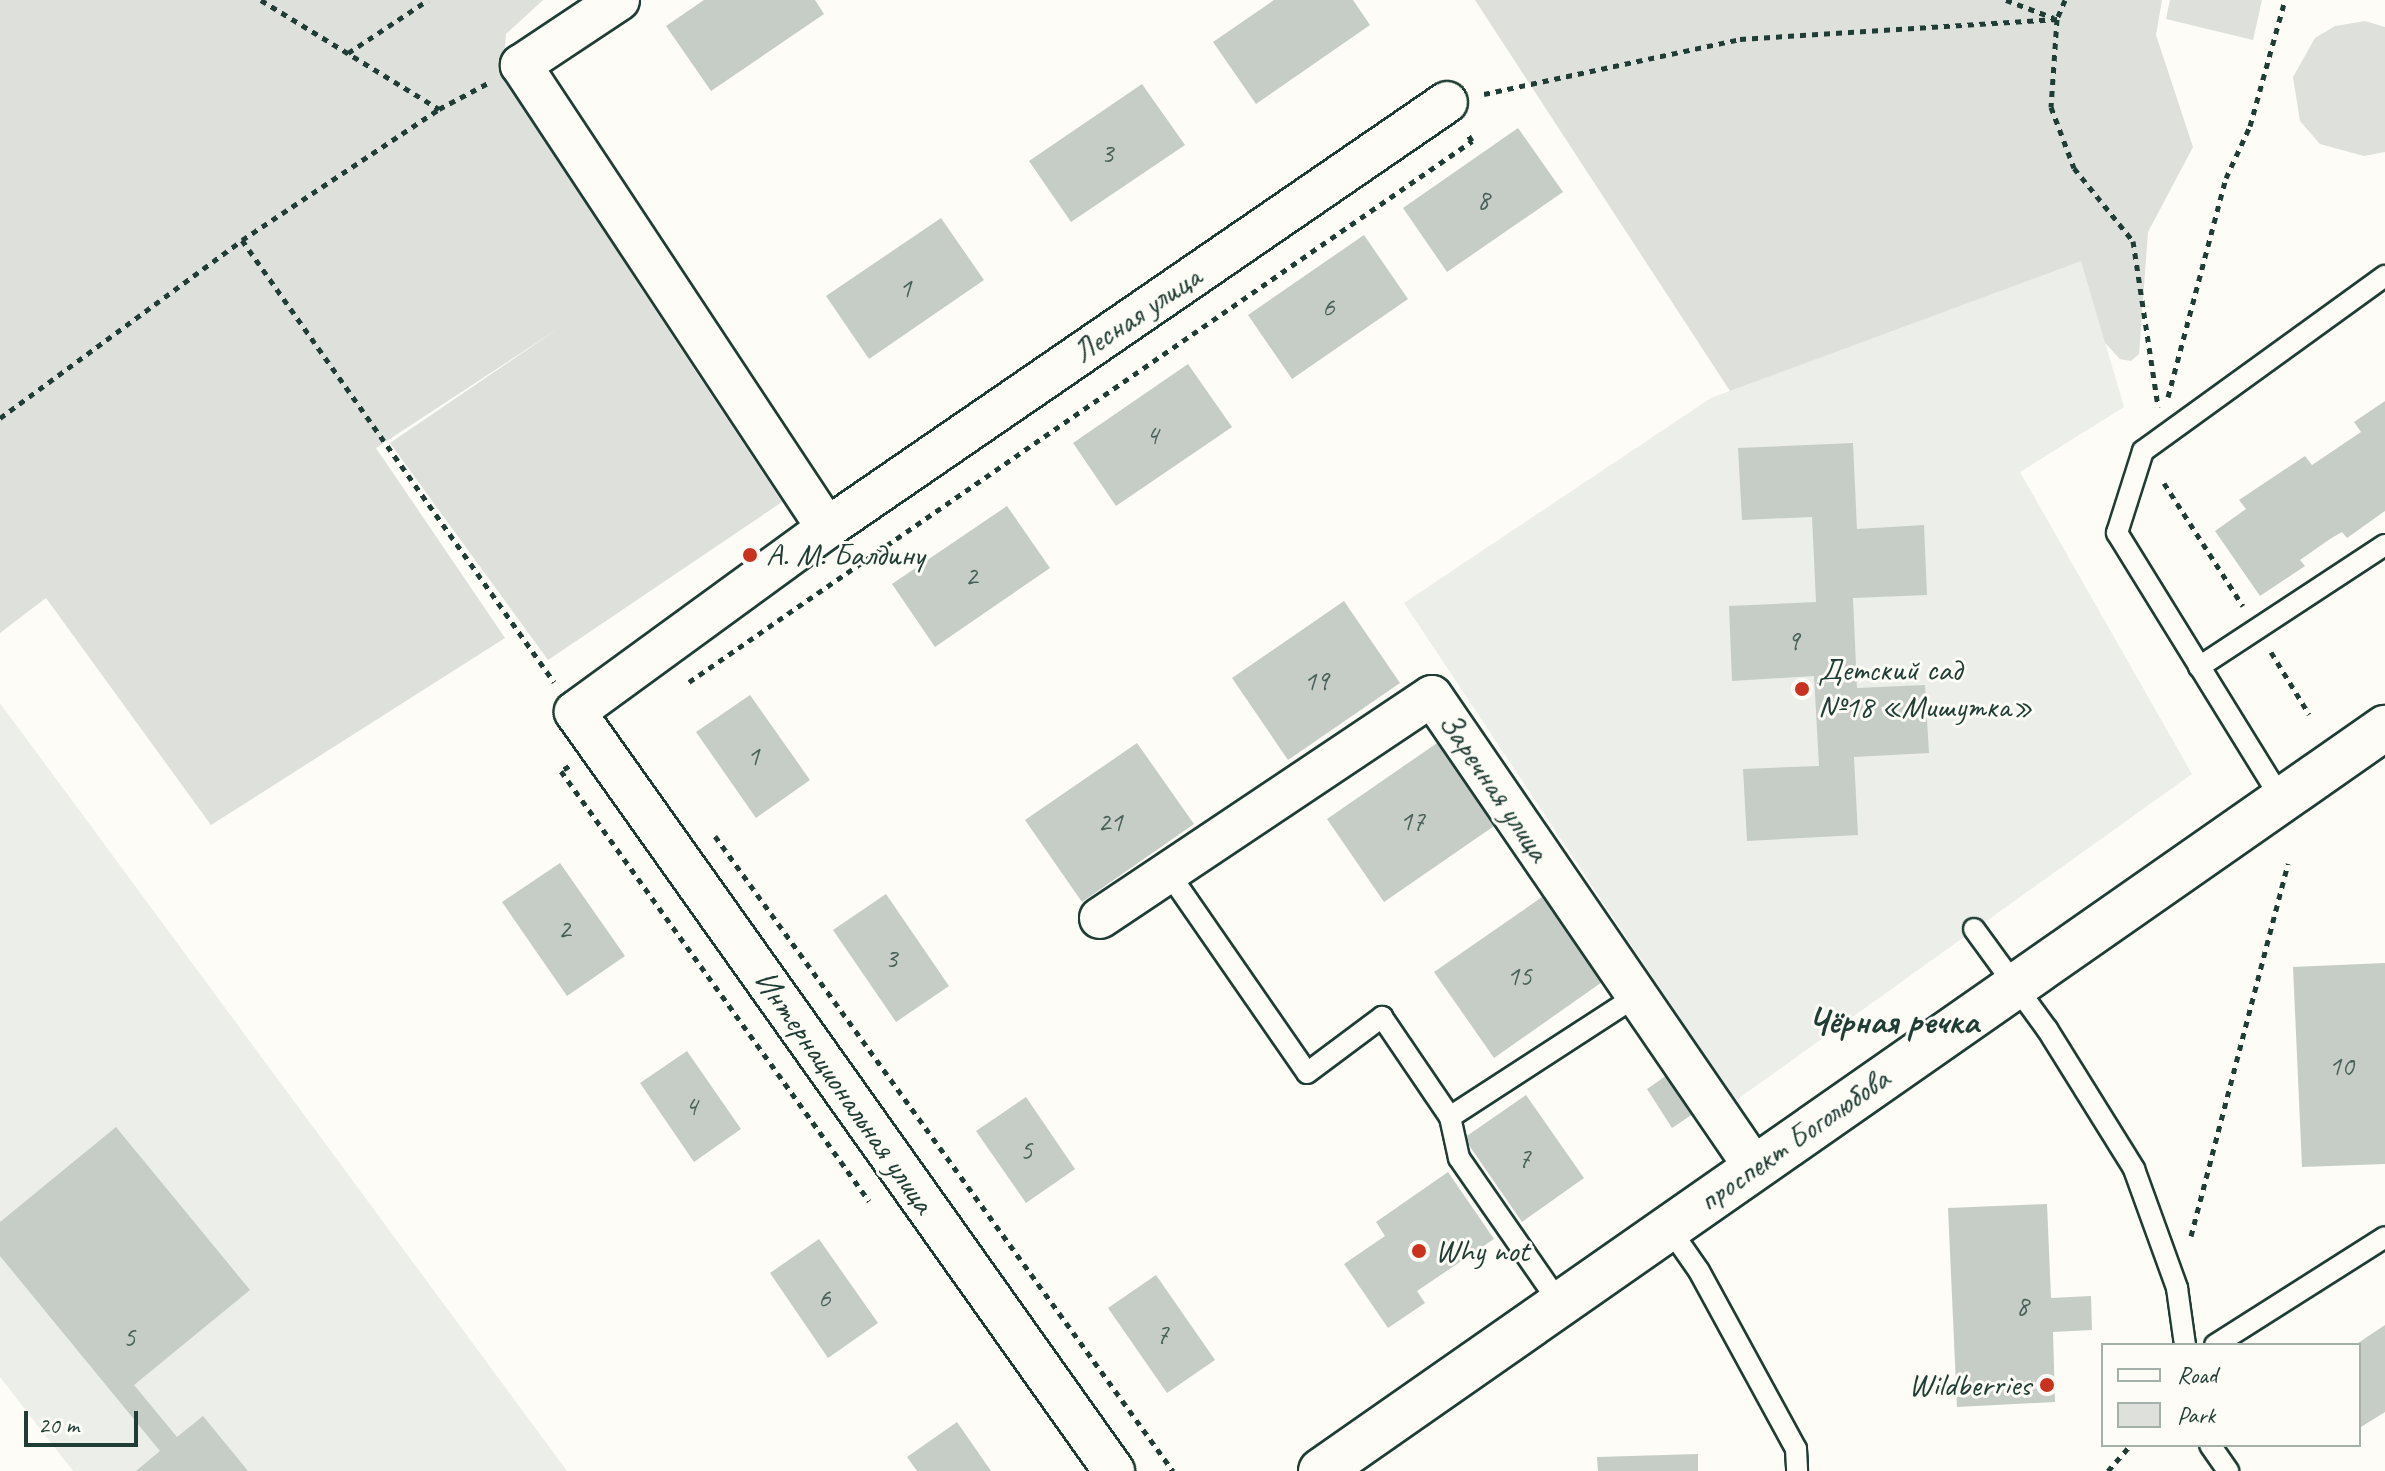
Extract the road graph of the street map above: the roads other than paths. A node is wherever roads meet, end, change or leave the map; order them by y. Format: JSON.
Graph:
{"nodes":[{"id":1,"x":619,"y":0,"type":"edge"},
{"id":2,"x":1447,"y":102,"type":"road end"},
{"id":3,"x":2385,"y":276,"type":"edge"},
{"id":4,"x":827,"y":528,"type":"junction"},
{"id":5,"x":2385,"y":545,"type":"edge"},
{"id":6,"x":2199,"y":667,"type":"junction"},
{"id":7,"x":575,"y":712,"type":"joint"},
{"id":8,"x":2385,"y":728,"type":"edge"},
{"id":9,"x":2282,"y":800,"type":"junction"},
{"id":10,"x":1168,"y":872,"type":"junction"},
{"id":11,"x":1100,"y":918,"type":"dead end"},
{"id":12,"x":1974,"y":929,"type":"dead end"},
{"id":13,"x":2014,"y":986,"type":"junction"},
{"id":14,"x":1636,"y":996,"type":"junction"},
{"id":15,"x":1450,"y":1117,"type":"junction"},
{"id":16,"x":1755,"y":1168,"type":"junction"},
{"id":17,"x":1669,"y":1228,"type":"junction"},
{"id":18,"x":2385,"y":1237,"type":"edge"},
{"id":19,"x":1560,"y":1304,"type":"junction"},
{"id":20,"x":2185,"y":1343,"type":"edge"},
{"id":21,"x":2218,"y":1343,"type":"edge"},
{"id":22,"x":2211,"y":1447,"type":"edge"},
{"id":23,"x":1114,"y":1471,"type":"edge"},
{"id":24,"x":1321,"y":1471,"type":"edge"},
{"id":25,"x":1797,"y":1471,"type":"edge"},
{"id":26,"x":2228,"y":1471,"type":"edge"}],
"edges":[{"from":1,"to":4,"type":"street"},
{"from":2,"to":4,"type":"street","name":"Лесная улица"},
{"from":3,"to":6,"type":"lane"},
{"from":4,"to":7,"type":"street","name":"Лесная улица"},
{"from":5,"to":6,"type":"lane"},
{"from":6,"to":9,"type":"lane"},
{"from":7,"to":23,"type":"street","name":"Интернациональная улица"},
{"from":8,"to":9,"type":"main road","name":"проспект Боголюбова"},
{"from":9,"to":13,"type":"main road","name":"проспект Боголюбова"},
{"from":10,"to":11,"type":"street","name":"Заречная улица"},
{"from":10,"to":14,"type":"street","name":"Заречная улица"},
{"from":10,"to":15,"type":"lane"},
{"from":12,"to":13,"type":"lane"},
{"from":13,"to":16,"type":"main road","name":"проспект Боголюбова"},
{"from":13,"to":20,"type":"lane"},
{"from":14,"to":15,"type":"lane"},
{"from":14,"to":16,"type":"street","name":"Заречная улица"},
{"from":15,"to":19,"type":"lane"},
{"from":16,"to":17,"type":"main road","name":"проспект Боголюбова"},
{"from":17,"to":19,"type":"main road","name":"проспект Боголюбова"},
{"from":17,"to":25,"type":"lane"},
{"from":18,"to":21,"type":"lane"},
{"from":19,"to":24,"type":"main road","name":"проспект Боголюбова"},
{"from":22,"to":26,"type":"lane"}]}
